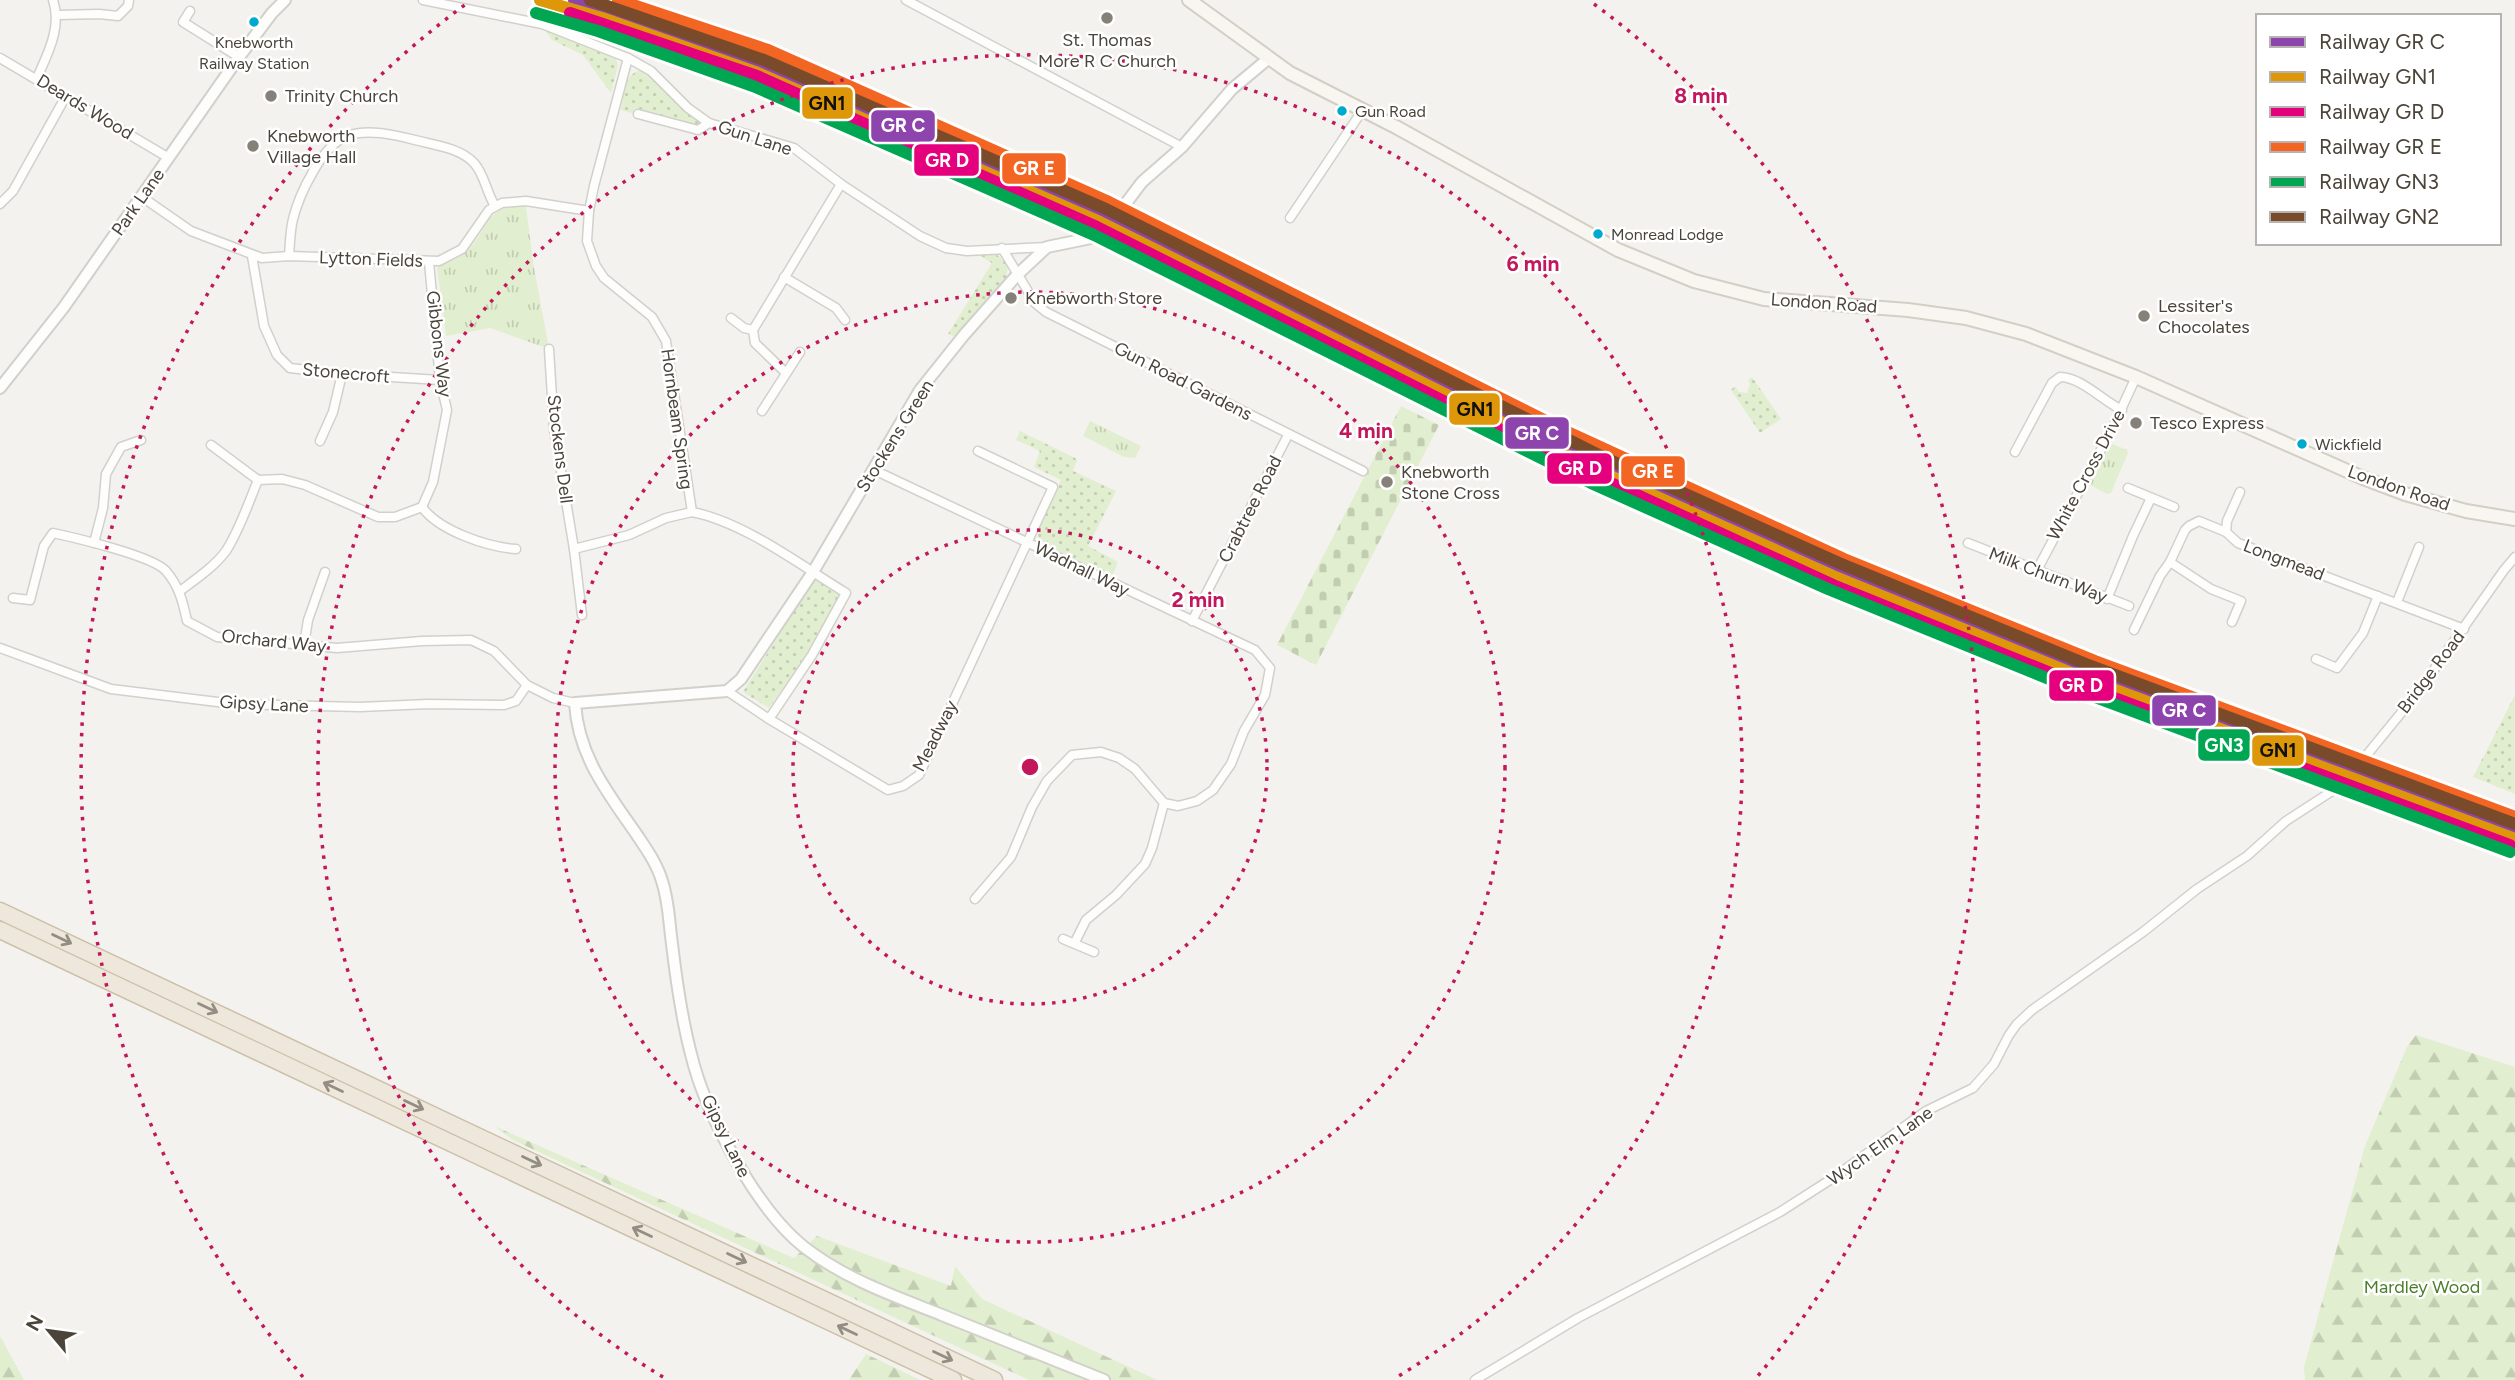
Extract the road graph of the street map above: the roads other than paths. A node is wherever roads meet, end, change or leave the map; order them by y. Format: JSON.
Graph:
{"nodes":[{"id":1,"x":53,"y":0,"type":"edge"},
{"id":2,"x":129,"y":0,"type":"edge"},
{"id":3,"x":285,"y":0,"type":"edge"},
{"id":4,"x":424,"y":0,"type":"edge"},
{"id":5,"x":906,"y":0,"type":"edge"},
{"id":6,"x":1189,"y":0,"type":"edge"},
{"id":7,"x":190,"y":11,"type":"dead end"},
{"id":8,"x":57,"y":15,"type":"junction"},
{"id":9,"x":239,"y":57,"type":"junction"},
{"id":10,"x":0,"y":58,"type":"edge"},
{"id":11,"x":628,"y":58,"type":"junction"},
{"id":12,"x":1268,"y":59,"type":"junction"},
{"id":13,"x":37,"y":78,"type":"junction"},
{"id":14,"x":66,"y":96,"type":"junction"},
{"id":15,"x":1362,"y":110,"type":"junction"},
{"id":16,"x":638,"y":114,"type":"dead end"},
{"id":17,"x":709,"y":123,"type":"junction"},
{"id":18,"x":1182,"y":147,"type":"junction"},
{"id":19,"x":169,"y":158,"type":"junction"},
{"id":20,"x":841,"y":184,"type":"junction"},
{"id":21,"x":142,"y":197,"type":"junction"},
{"id":22,"x":0,"y":204,"type":"edge"},
{"id":23,"x":495,"y":206,"type":"junction"},
{"id":24,"x":589,"y":211,"type":"junction"},
{"id":25,"x":1290,"y":218,"type":"dead end"},
{"id":26,"x":1047,"y":247,"type":"junction"},
{"id":27,"x":1002,"y":248,"type":"junction"},
{"id":28,"x":252,"y":256,"type":"junction"},
{"id":29,"x":289,"y":256,"type":"junction"},
{"id":30,"x":429,"y":262,"type":"junction"},
{"id":31,"x":1017,"y":275,"type":"junction"},
{"id":32,"x":784,"y":277,"type":"junction"},
{"id":33,"x":730,"y":318,"type":"dead end"},
{"id":34,"x":845,"y":320,"type":"dead end"},
{"id":35,"x":753,"y":330,"type":"junction"},
{"id":36,"x":550,"y":349,"type":"dead end"},
{"id":37,"x":800,"y":352,"type":"dead end"},
{"id":38,"x":786,"y":373,"type":"junction"},
{"id":39,"x":342,"y":374,"type":"junction"},
{"id":40,"x":2136,"y":377,"type":"junction"},
{"id":41,"x":440,"y":380,"type":"junction"},
{"id":42,"x":0,"y":388,"type":"edge"},
{"id":43,"x":2122,"y":410,"type":"junction"},
{"id":44,"x":762,"y":411,"type":"dead end"},
{"id":45,"x":1288,"y":435,"type":"junction"},
{"id":46,"x":141,"y":440,"type":"dead end"},
{"id":47,"x":320,"y":441,"type":"dead end"},
{"id":48,"x":211,"y":445,"type":"dead end"},
{"id":49,"x":978,"y":451,"type":"dead end"},
{"id":50,"x":2015,"y":452,"type":"dead end"},
{"id":51,"x":874,"y":470,"type":"junction"},
{"id":52,"x":1363,"y":471,"type":"dead end"},
{"id":53,"x":258,"y":480,"type":"junction"},
{"id":54,"x":2128,"y":488,"type":"dead end"},
{"id":55,"x":2240,"y":492,"type":"dead end"},
{"id":56,"x":2151,"y":498,"type":"junction"},
{"id":57,"x":422,"y":507,"type":"junction"},
{"id":58,"x":2174,"y":507,"type":"dead end"},
{"id":59,"x":692,"y":512,"type":"junction"},
{"id":60,"x":2515,"y":519,"type":"edge"},
{"id":61,"x":2226,"y":532,"type":"junction"},
{"id":62,"x":1026,"y":542,"type":"junction"},
{"id":63,"x":94,"y":543,"type":"junction"},
{"id":64,"x":1968,"y":543,"type":"dead end"},
{"id":65,"x":2419,"y":547,"type":"dead end"},
{"id":66,"x":516,"y":549,"type":"dead end"},
{"id":67,"x":574,"y":549,"type":"junction"},
{"id":68,"x":2515,"y":557,"type":"edge"},
{"id":69,"x":2170,"y":562,"type":"junction"},
{"id":70,"x":325,"y":572,"type":"dead end"},
{"id":71,"x":813,"y":572,"type":"junction"},
{"id":72,"x":2036,"y":572,"type":"junction"},
{"id":73,"x":180,"y":591,"type":"junction"},
{"id":74,"x":2378,"y":596,"type":"junction"},
{"id":75,"x":13,"y":598,"type":"dead end"},
{"id":76,"x":2107,"y":598,"type":"junction"},
{"id":77,"x":2397,"y":602,"type":"junction"},
{"id":78,"x":2129,"y":607,"type":"dead end"},
{"id":79,"x":582,"y":615,"type":"dead end"},
{"id":80,"x":1192,"y":621,"type":"junction"},
{"id":81,"x":2232,"y":622,"type":"dead end"},
{"id":82,"x":2464,"y":629,"type":"junction"},
{"id":83,"x":2134,"y":630,"type":"dead end"},
{"id":84,"x":304,"y":645,"type":"junction"},
{"id":85,"x":0,"y":648,"type":"edge"},
{"id":86,"x":2316,"y":659,"type":"dead end"},
{"id":87,"x":527,"y":685,"type":"junction"},
{"id":88,"x":727,"y":691,"type":"junction"},
{"id":89,"x":575,"y":704,"type":"junction"},
{"id":90,"x":769,"y":719,"type":"junction"},
{"id":91,"x":2343,"y":784,"type":"joint"},
{"id":92,"x":1164,"y":803,"type":"junction"},
{"id":93,"x":975,"y":899,"type":"dead end"},
{"id":94,"x":0,"y":911,"type":"edge"},
{"id":95,"x":0,"y":930,"type":"edge"},
{"id":96,"x":1063,"y":939,"type":"dead end"},
{"id":97,"x":1075,"y":942,"type":"junction"},
{"id":98,"x":1094,"y":952,"type":"dead end"},
{"id":99,"x":953,"y":1380,"type":"edge"},
{"id":100,"x":994,"y":1380,"type":"edge"},
{"id":101,"x":1104,"y":1380,"type":"edge"},
{"id":102,"x":1475,"y":1380,"type":"edge"}],
"edges":[{"from":1,"to":8,"type":"street"},
{"from":2,"to":8,"type":"street"},
{"from":3,"to":9,"type":"street","name":"Park Lane"},
{"from":4,"to":11,"type":"street","name":"Gun Lane"},
{"from":5,"to":18,"type":"street"},
{"from":6,"to":12,"type":"main road","name":"London Road"},
{"from":7,"to":9,"type":"street"},
{"from":8,"to":13,"type":"street"},
{"from":9,"to":19,"type":"street","name":"Park Lane"},
{"from":10,"to":13,"type":"street","name":"Deards Wood"},
{"from":11,"to":17,"type":"street","name":"Gun Lane"},
{"from":11,"to":24,"type":"street","name":"Hornbeam Spring"},
{"from":12,"to":15,"type":"main road","name":"London Road"},
{"from":12,"to":18,"type":"street"},
{"from":13,"to":14,"type":"street","name":"Deards Wood"},
{"from":14,"to":19,"type":"street","name":"Deards Wood"},
{"from":14,"to":22,"type":"street"},
{"from":15,"to":25,"type":"street"},
{"from":15,"to":40,"type":"main road","name":"London Road"},
{"from":16,"to":17,"type":"street"},
{"from":17,"to":20,"type":"street","name":"Gun Lane"},
{"from":18,"to":26,"type":"street"},
{"from":19,"to":21,"type":"street","name":"Park Lane"},
{"from":20,"to":27,"type":"street","name":"Gun Lane"},
{"from":20,"to":32,"type":"street"},
{"from":21,"to":28,"type":"street","name":"Lytton Fields"},
{"from":21,"to":42,"type":"street","name":"Park Lane"},
{"from":23,"to":24,"type":"street"},
{"from":23,"to":29,"type":"street"},
{"from":23,"to":30,"type":"street","name":"Lytton Fields"},
{"from":24,"to":59,"type":"street","name":"Hornbeam Spring"},
{"from":26,"to":27,"type":"street","name":"Gun Lane"},
{"from":26,"to":31,"type":"street","name":"Stockens Green"},
{"from":27,"to":31,"type":"street","name":"Gun Road Gardens"},
{"from":28,"to":29,"type":"street","name":"Lytton Fields"},
{"from":28,"to":39,"type":"street","name":"Stonecroft"},
{"from":29,"to":30,"type":"street","name":"Lytton Fields"},
{"from":30,"to":41,"type":"street","name":"Gibbons Way"},
{"from":31,"to":45,"type":"street","name":"Gun Road Gardens"},
{"from":31,"to":51,"type":"street","name":"Stockens Green"},
{"from":32,"to":34,"type":"street"},
{"from":32,"to":35,"type":"street"},
{"from":33,"to":35,"type":"street"},
{"from":35,"to":38,"type":"street"},
{"from":36,"to":67,"type":"street","name":"Stockens Dell"},
{"from":37,"to":38,"type":"street"},
{"from":38,"to":44,"type":"street"},
{"from":39,"to":41,"type":"street","name":"Stonecroft"},
{"from":39,"to":47,"type":"street"},
{"from":40,"to":43,"type":"street","name":"White Cross Drive"},
{"from":40,"to":60,"type":"main road","name":"London Road"},
{"from":41,"to":57,"type":"street","name":"Gibbons Way"},
{"from":43,"to":50,"type":"street"},
{"from":43,"to":72,"type":"street","name":"White Cross Drive"},
{"from":45,"to":52,"type":"street","name":"Gun Road Gardens"},
{"from":45,"to":80,"type":"street","name":"Crabtree Road"},
{"from":46,"to":63,"type":"street"},
{"from":48,"to":53,"type":"street"},
{"from":49,"to":62,"type":"street"},
{"from":51,"to":62,"type":"street","name":"Wadnall Way"},
{"from":51,"to":71,"type":"street","name":"Stockens Green"},
{"from":53,"to":57,"type":"street"},
{"from":53,"to":73,"type":"street"},
{"from":54,"to":56,"type":"street"},
{"from":55,"to":61,"type":"street"},
{"from":56,"to":58,"type":"street"},
{"from":56,"to":76,"type":"street"},
{"from":57,"to":66,"type":"street"},
{"from":59,"to":67,"type":"street"},
{"from":59,"to":71,"type":"street","name":"Hornbeam Spring"},
{"from":61,"to":69,"type":"street","name":"Longmead"},
{"from":61,"to":74,"type":"street","name":"Longmead"},
{"from":62,"to":80,"type":"street","name":"Wadnall Way"},
{"from":62,"to":90,"type":"street","name":"Meadway"},
{"from":63,"to":73,"type":"street","name":"Orchard Way"},
{"from":63,"to":75,"type":"street","name":"Orchard Way"},
{"from":64,"to":72,"type":"street","name":"Milk Churn Way"},
{"from":65,"to":77,"type":"street"},
{"from":67,"to":79,"type":"street","name":"Stockens Dell"},
{"from":68,"to":82,"type":"street","name":"Bridge Road"},
{"from":69,"to":81,"type":"street"},
{"from":69,"to":83,"type":"street"},
{"from":70,"to":84,"type":"street"},
{"from":71,"to":88,"type":"street","name":"Stockens Green"},
{"from":71,"to":90,"type":"street"},
{"from":72,"to":76,"type":"street","name":"Milk Churn Way"},
{"from":73,"to":84,"type":"street","name":"Orchard Way"},
{"from":74,"to":77,"type":"street","name":"Longmead"},
{"from":74,"to":86,"type":"street"},
{"from":76,"to":78,"type":"street","name":"Milk Churn Way"},
{"from":77,"to":82,"type":"street","name":"Longmead"},
{"from":80,"to":92,"type":"street","name":"Wadnall Way"},
{"from":82,"to":91,"type":"street","name":"Bridge Road"},
{"from":84,"to":87,"type":"street","name":"Orchard Way"},
{"from":85,"to":87,"type":"street","name":"Gipsy Lane"},
{"from":87,"to":89,"type":"street"},
{"from":88,"to":89,"type":"street"},
{"from":88,"to":90,"type":"street"},
{"from":89,"to":101,"type":"street","name":"Gipsy Lane"},
{"from":91,"to":102,"type":"street","name":"Wych Elm Lane"},
{"from":92,"to":93,"type":"street"},
{"from":92,"to":97,"type":"street"},
{"from":94,"to":100,"type":"highway","one_way":true},
{"from":99,"to":95,"type":"highway","one_way":true},
{"from":96,"to":97,"type":"street"},
{"from":97,"to":98,"type":"street"}]}
